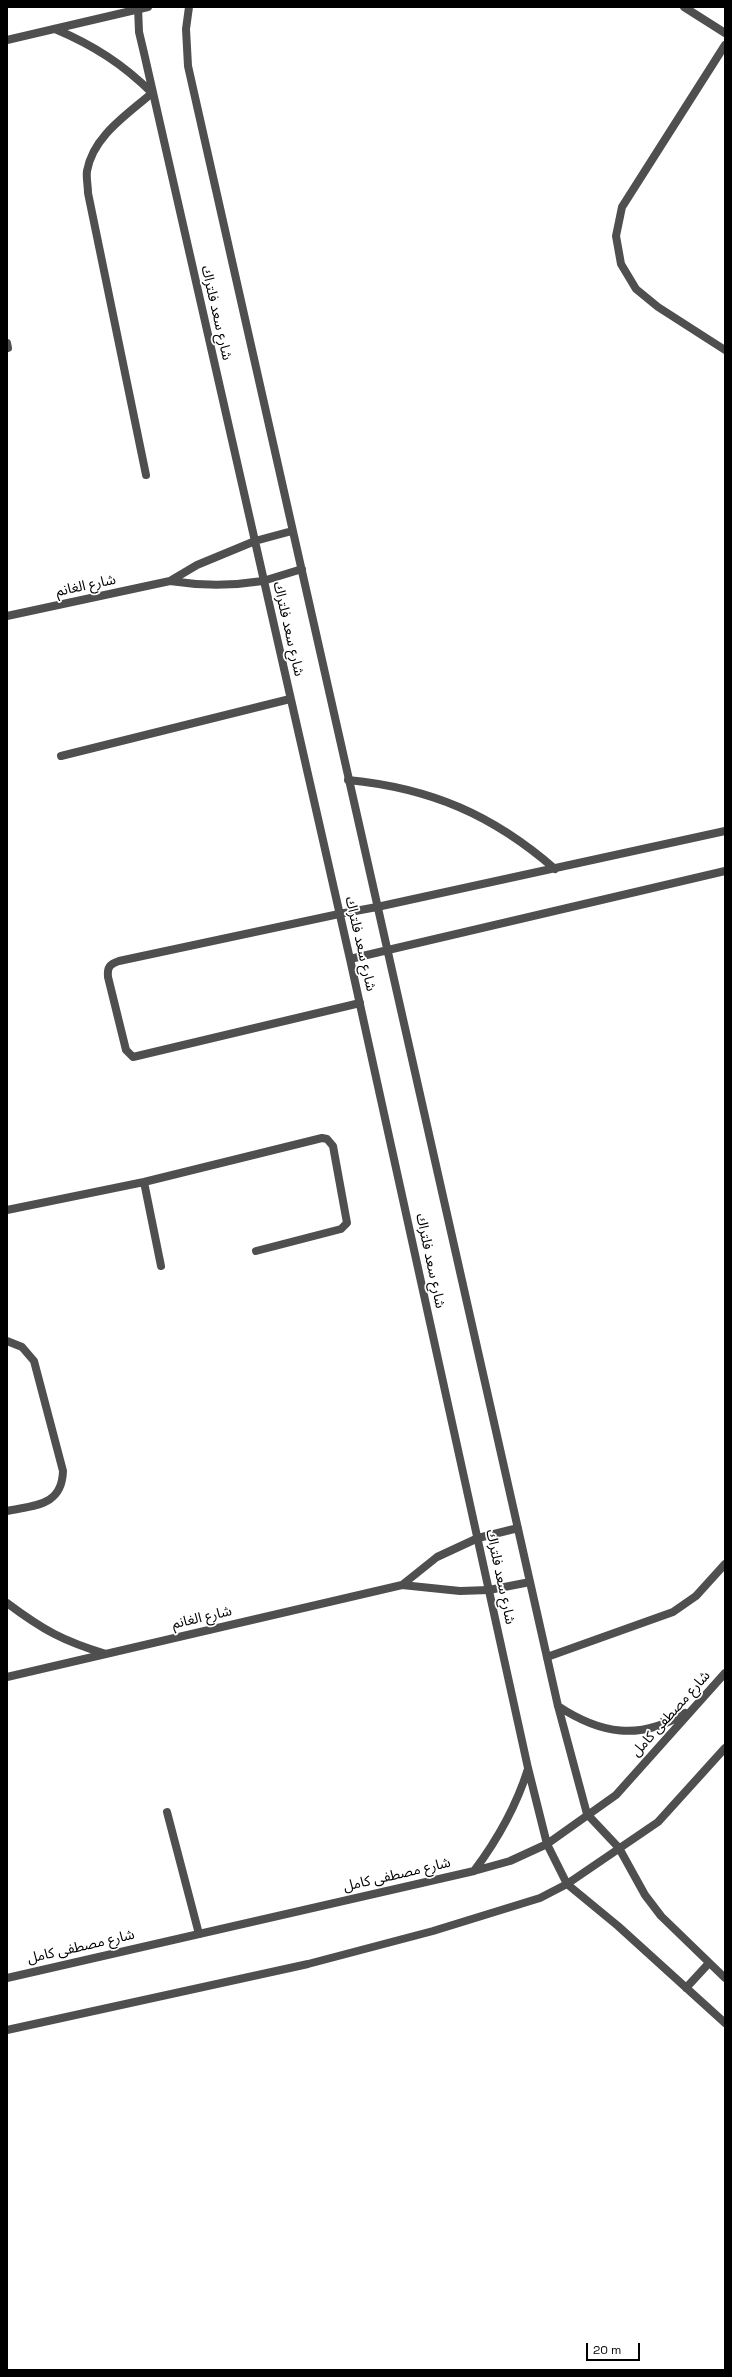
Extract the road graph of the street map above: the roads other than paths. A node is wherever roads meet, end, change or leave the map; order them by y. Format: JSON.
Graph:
{"nodes":[{"id":1,"x":148,"y":7,"type":"edge"},
{"id":2,"x":189,"y":7,"type":"edge"},
{"id":3,"x":684,"y":7,"type":"edge"},
{"id":4,"x":138,"y":9,"type":"edge"},
{"id":5,"x":55,"y":29,"type":"junction"},
{"id":6,"x":725,"y":33,"type":"edge"},
{"id":7,"x":7,"y":40,"type":"edge"},
{"id":8,"x":725,"y":45,"type":"edge"},
{"id":9,"x":152,"y":93,"type":"junction"},
{"id":10,"x":725,"y":350,"type":"edge"},
{"id":11,"x":146,"y":475,"type":"dead end"},
{"id":12,"x":292,"y":531,"type":"junction"},
{"id":13,"x":255,"y":540,"type":"junction"},
{"id":14,"x":302,"y":569,"type":"junction"},
{"id":15,"x":170,"y":581,"type":"junction"},
{"id":16,"x":263,"y":581,"type":"junction"},
{"id":17,"x":7,"y":616,"type":"edge"},
{"id":18,"x":290,"y":699,"type":"junction"},
{"id":19,"x":61,"y":756,"type":"dead end"},
{"id":20,"x":348,"y":780,"type":"junction"},
{"id":21,"x":725,"y":831,"type":"edge"},
{"id":22,"x":556,"y":869,"type":"junction"},
{"id":23,"x":725,"y":872,"type":"edge"},
{"id":24,"x":377,"y":907,"type":"junction"},
{"id":25,"x":339,"y":914,"type":"junction"},
{"id":26,"x":388,"y":950,"type":"junction"},
{"id":27,"x":350,"y":959,"type":"junction"},
{"id":28,"x":360,"y":1004,"type":"junction"},
{"id":29,"x":144,"y":1182,"type":"junction"},
{"id":30,"x":7,"y":1210,"type":"edge"},
{"id":31,"x":256,"y":1251,"type":"dead end"},
{"id":32,"x":161,"y":1266,"type":"dead end"},
{"id":33,"x":7,"y":1340,"type":"edge"},
{"id":34,"x":7,"y":1510,"type":"edge"},
{"id":35,"x":518,"y":1528,"type":"junction"},
{"id":36,"x":478,"y":1538,"type":"junction"},
{"id":37,"x":725,"y":1564,"type":"edge"},
{"id":38,"x":530,"y":1582,"type":"junction"},
{"id":39,"x":402,"y":1585,"type":"junction"},
{"id":40,"x":489,"y":1590,"type":"junction"},
{"id":41,"x":7,"y":1603,"type":"edge"},
{"id":42,"x":107,"y":1654,"type":"junction"},
{"id":43,"x":547,"y":1657,"type":"junction"},
{"id":44,"x":725,"y":1673,"type":"edge"},
{"id":45,"x":7,"y":1677,"type":"edge"},
{"id":46,"x":558,"y":1706,"type":"junction"},
{"id":47,"x":693,"y":1708,"type":"junction"},
{"id":48,"x":725,"y":1748,"type":"edge"},
{"id":49,"x":528,"y":1768,"type":"junction"},
{"id":50,"x":167,"y":1812,"type":"dead end"},
{"id":51,"x":587,"y":1814,"type":"junction"},
{"id":52,"x":547,"y":1844,"type":"junction"},
{"id":53,"x":619,"y":1848,"type":"junction"},
{"id":54,"x":474,"y":1871,"type":"junction"},
{"id":55,"x":567,"y":1884,"type":"junction"},
{"id":56,"x":199,"y":1934,"type":"junction"},
{"id":57,"x":709,"y":1963,"type":"junction"},
{"id":58,"x":7,"y":1978,"type":"edge"},
{"id":59,"x":725,"y":1978,"type":"edge"},
{"id":60,"x":686,"y":1988,"type":"junction"},
{"id":61,"x":725,"y":2023,"type":"edge"},
{"id":62,"x":7,"y":2030,"type":"edge"}],
"edges":[{"from":1,"to":4,"type":"street"},
{"from":2,"to":12,"type":"street","name":"شارع سعد فلتراك"},
{"from":3,"to":6,"type":"street"},
{"from":4,"to":5,"type":"street"},
{"from":4,"to":9,"type":"street","name":"شارع سعد فلتراك"},
{"from":5,"to":7,"type":"street"},
{"from":5,"to":9,"type":"street"},
{"from":8,"to":10,"type":"street"},
{"from":9,"to":11,"type":"street"},
{"from":9,"to":13,"type":"street","name":"شارع سعد فلتراك"},
{"from":12,"to":13,"type":"street","name":"شارع الغانم"},
{"from":12,"to":14,"type":"street","name":"شارع سعد فلتراك"},
{"from":13,"to":15,"type":"street","name":"شارع الغانم"},
{"from":13,"to":16,"type":"street","name":"شارع سعد فلتراك"},
{"from":14,"to":16,"type":"street","name":"شارع الغانم"},
{"from":14,"to":20,"type":"street","name":"شارع سعد فلتراك"},
{"from":15,"to":16,"type":"street","name":"شارع الغانم"},
{"from":15,"to":17,"type":"street","name":"شارع الغانم"},
{"from":16,"to":18,"type":"street","name":"شارع سعد فلتراك"},
{"from":18,"to":19,"type":"street"},
{"from":18,"to":25,"type":"street","name":"شارع سعد فلتراك"},
{"from":20,"to":22,"type":"street"},
{"from":20,"to":24,"type":"street","name":"شارع سعد فلتراك"},
{"from":21,"to":22,"type":"street"},
{"from":22,"to":24,"type":"street"},
{"from":23,"to":26,"type":"street"},
{"from":24,"to":25,"type":"street"},
{"from":24,"to":26,"type":"street","name":"شارع سعد فلتراك"},
{"from":25,"to":27,"type":"street","name":"شارع سعد فلتراك"},
{"from":25,"to":28,"type":"street"},
{"from":26,"to":27,"type":"street"},
{"from":26,"to":35,"type":"street","name":"شارع سعد فلتراك"},
{"from":27,"to":28,"type":"street","name":"شارع سعد فلتراك"},
{"from":28,"to":36,"type":"street","name":"شارع سعد فلتراك"},
{"from":29,"to":30,"type":"street"},
{"from":29,"to":31,"type":"street"},
{"from":29,"to":32,"type":"street"},
{"from":33,"to":34,"type":"street"},
{"from":35,"to":36,"type":"street","name":"شارع الغانم"},
{"from":35,"to":38,"type":"street","name":"شارع سعد فلتراك"},
{"from":36,"to":39,"type":"street","name":"شارع الغانم"},
{"from":36,"to":40,"type":"street","name":"شارع سعد فلتراك"},
{"from":37,"to":43,"type":"street"},
{"from":38,"to":40,"type":"street","name":"شارع الغانم"},
{"from":38,"to":43,"type":"street","name":"شارع سعد فلتراك"},
{"from":39,"to":40,"type":"street","name":"شارع الغانم"},
{"from":39,"to":42,"type":"street","name":"شارع الغانم"},
{"from":40,"to":49,"type":"street","name":"شارع سعد فلتراك"},
{"from":41,"to":42,"type":"street"},
{"from":42,"to":45,"type":"street","name":"شارع الغانم"},
{"from":43,"to":46,"type":"street","name":"شارع سعد فلتراك"},
{"from":44,"to":47,"type":"street","name":"شارع مصطفى كامل"},
{"from":46,"to":47,"type":"street"},
{"from":46,"to":51,"type":"street","name":"شارع سعد فلتراك"},
{"from":47,"to":51,"type":"street","name":"شارع مصطفى كامل"},
{"from":48,"to":53,"type":"street"},
{"from":49,"to":52,"type":"street","name":"شارع سعد فلتراك"},
{"from":49,"to":54,"type":"street"},
{"from":50,"to":56,"type":"street"},
{"from":51,"to":52,"type":"street","name":"شارع مصطفى كامل"},
{"from":51,"to":53,"type":"street","name":"شارع سعد فلتراك"},
{"from":52,"to":54,"type":"street","name":"شارع مصطفى كامل"},
{"from":52,"to":55,"type":"street","name":"شارع سعد فلتراك"},
{"from":53,"to":55,"type":"street"},
{"from":53,"to":57,"type":"street","name":"شارع سعد فلتراك"},
{"from":54,"to":56,"type":"street","name":"شارع مصطفى كامل"},
{"from":55,"to":60,"type":"street"},
{"from":55,"to":62,"type":"street"},
{"from":56,"to":58,"type":"street","name":"شارع مصطفى كامل"},
{"from":57,"to":59,"type":"street","name":"شارع سعد فلتراك"},
{"from":57,"to":60,"type":"street"},
{"from":60,"to":61,"type":"street"}]}
